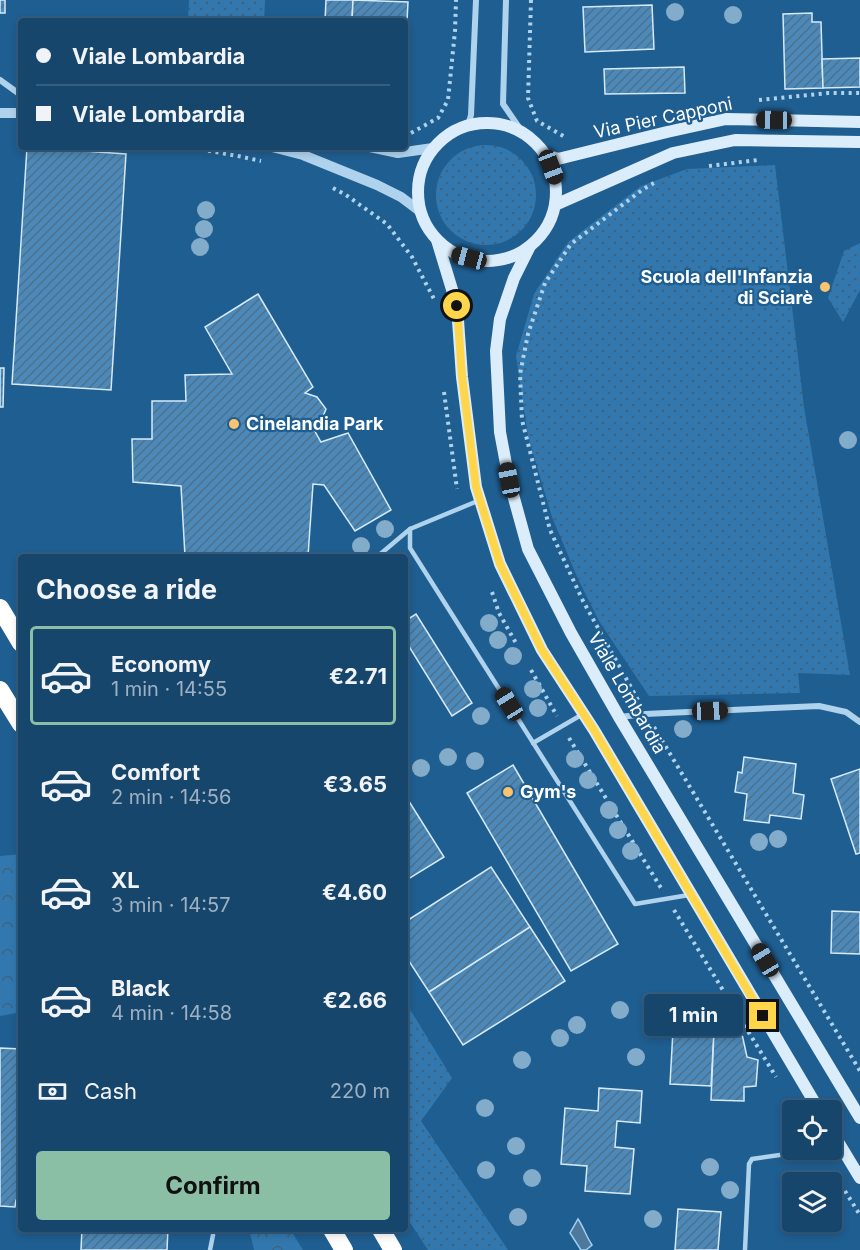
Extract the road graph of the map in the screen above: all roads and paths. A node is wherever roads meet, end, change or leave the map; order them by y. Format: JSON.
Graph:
{"nodes":[{"id":1,"x":456,"y":0,"type":"edge"},
{"id":2,"x":476,"y":0,"type":"edge"},
{"id":3,"x":506,"y":0,"type":"edge"},
{"id":4,"x":531,"y":0,"type":"edge"},
{"id":5,"x":0,"y":80,"type":"edge"},
{"id":6,"x":18,"y":93,"type":"edge"},
{"id":7,"x":860,"y":93,"type":"edge"},
{"id":8,"x":751,"y":101,"type":"dead end"},
{"id":9,"x":0,"y":113,"type":"edge"},
{"id":10,"x":18,"y":113,"type":"edge"},
{"id":11,"x":860,"y":122,"type":"edge"},
{"id":12,"x":468,"y":125,"type":"junction"},
{"id":13,"x":523,"y":133,"type":"junction"},
{"id":14,"x":408,"y":134,"type":"edge"},
{"id":15,"x":575,"y":135,"type":"dead end"},
{"id":16,"x":860,"y":142,"type":"edge"},
{"id":17,"x":433,"y":148,"type":"junction"},
{"id":18,"x":284,"y":150,"type":"edge"},
{"id":19,"x":384,"y":150,"type":"edge"},
{"id":20,"x":546,"y":155,"type":"junction"},
{"id":21,"x":766,"y":159,"type":"dead end"},
{"id":22,"x":701,"y":167,"type":"dead end"},
{"id":23,"x":660,"y":180,"type":"dead end"},
{"id":24,"x":555,"y":205,"type":"junction"},
{"id":25,"x":421,"y":212,"type":"junction"},
{"id":26,"x":437,"y":240,"type":"junction"},
{"id":27,"x":529,"y":248,"type":"junction"},
{"id":28,"x":480,"y":500,"type":"junction"},
{"id":29,"x":410,"y":529,"type":"junction"},
{"id":30,"x":380,"y":554,"type":"edge"},
{"id":31,"x":0,"y":608,"type":"edge"},
{"id":32,"x":18,"y":638,"type":"edge"},
{"id":33,"x":0,"y":690,"type":"edge"},
{"id":34,"x":583,"y":714,"type":"junction"},
{"id":35,"x":645,"y":714,"type":"junction"},
{"id":36,"x":619,"y":717,"type":"junction"},
{"id":37,"x":18,"y":719,"type":"edge"},
{"id":38,"x":860,"y":722,"type":"edge"},
{"id":39,"x":533,"y":743,"type":"junction"},
{"id":40,"x":692,"y":895,"type":"junction"},
{"id":41,"x":860,"y":1071,"type":"edge"},
{"id":42,"x":813,"y":1100,"type":"edge"},
{"id":43,"x":860,"y":1118,"type":"edge"},
{"id":44,"x":782,"y":1155,"type":"edge"},
{"id":45,"x":842,"y":1155,"type":"edge"},
{"id":46,"x":860,"y":1178,"type":"edge"},
{"id":47,"x":333,"y":1232,"type":"edge"},
{"id":48,"x":382,"y":1232,"type":"edge"},
{"id":49,"x":213,"y":1235,"type":"dead end"},
{"id":50,"x":210,"y":1250,"type":"edge"},
{"id":51,"x":344,"y":1250,"type":"edge"},
{"id":52,"x":393,"y":1250,"type":"edge"},
{"id":53,"x":745,"y":1250,"type":"edge"}],
"edges":[{"from":1,"to":14,"type":"path"},
{"from":2,"to":12,"type":"street"},
{"from":3,"to":13,"type":"street"},
{"from":4,"to":15,"type":"path"},
{"from":5,"to":6,"type":"street"},
{"from":7,"to":8,"type":"path"},
{"from":9,"to":10,"type":"street"},
{"from":11,"to":20,"type":"main road","name":"Via Pier Capponi"},
{"from":12,"to":13,"type":"main road"},
{"from":12,"to":17,"type":"main road"},
{"from":13,"to":20,"type":"main road"},
{"from":16,"to":24,"type":"main road","name":"Via Pier Capponi"},
{"from":17,"to":19,"type":"street"},
{"from":17,"to":25,"type":"main road"},
{"from":18,"to":25,"type":"street"},
{"from":20,"to":24,"type":"main road"},
{"from":21,"to":22,"type":"path"},
{"from":23,"to":35,"type":"path"},
{"from":24,"to":27,"type":"main road"},
{"from":25,"to":26,"type":"main road"},
{"from":26,"to":27,"type":"main road"},
{"from":26,"to":28,"type":"main road"},
{"from":27,"to":36,"type":"main road","name":"Viale Lombardia"},
{"from":28,"to":29,"type":"lane"},
{"from":28,"to":34,"type":"main road"},
{"from":29,"to":30,"type":"lane"},
{"from":29,"to":39,"type":"lane"},
{"from":31,"to":32,"type":"highway"},
{"from":33,"to":37,"type":"highway"},
{"from":34,"to":39,"type":"lane"},
{"from":34,"to":40,"type":"main road"},
{"from":35,"to":36,"type":"street"},
{"from":35,"to":38,"type":"street"},
{"from":35,"to":41,"type":"path"},
{"from":36,"to":43,"type":"main road","name":"Viale Lombardia"},
{"from":39,"to":40,"type":"lane"},
{"from":40,"to":42,"type":"main road"},
{"from":44,"to":53,"type":"lane"},
{"from":45,"to":46,"type":"main road"},
{"from":47,"to":51,"type":"highway"},
{"from":48,"to":52,"type":"highway"},
{"from":49,"to":50,"type":"lane"}]}
